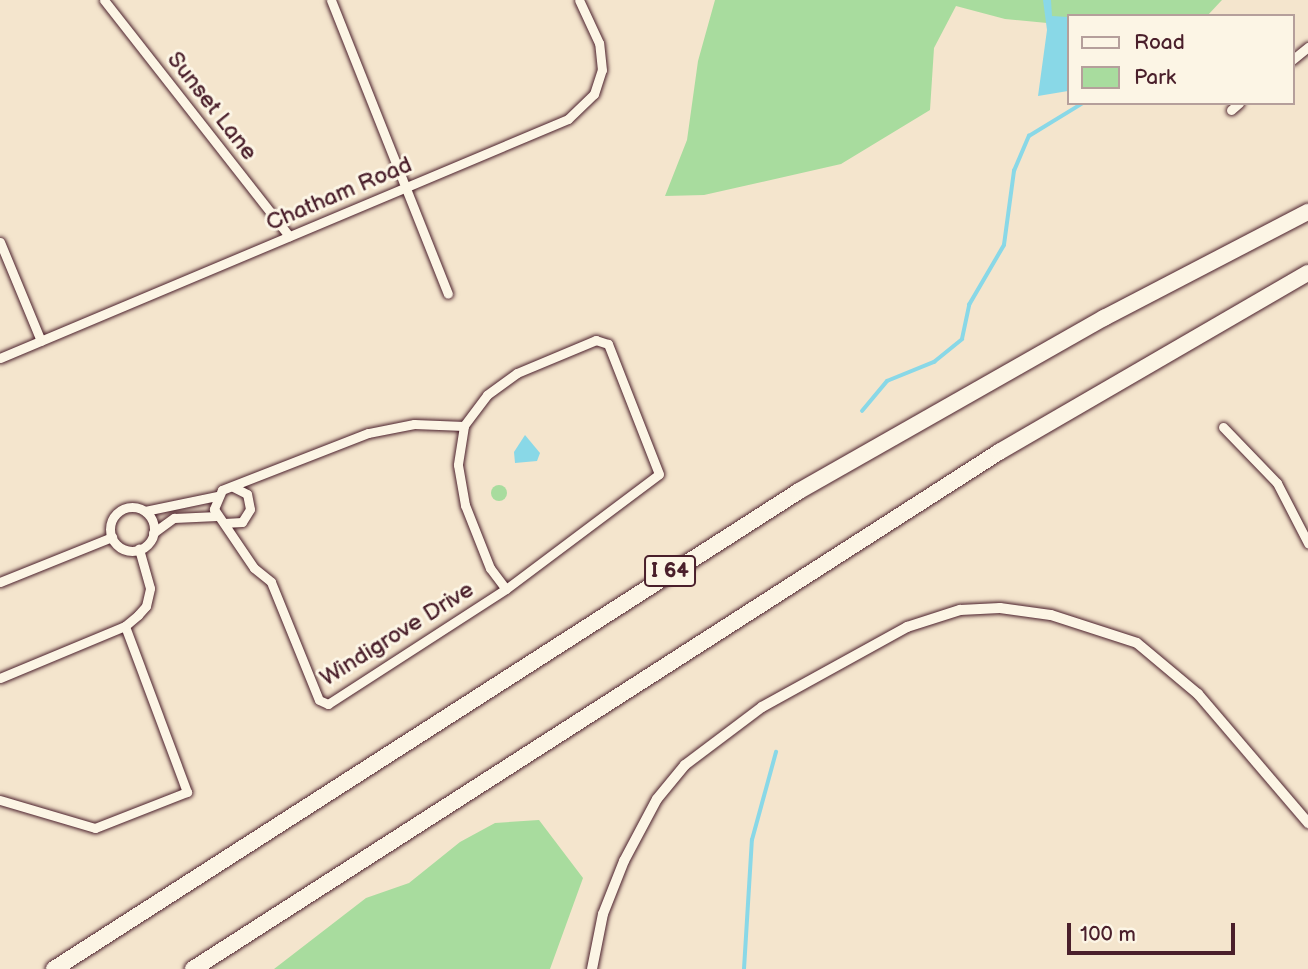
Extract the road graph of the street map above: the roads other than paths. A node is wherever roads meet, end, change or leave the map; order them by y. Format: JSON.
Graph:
{"nodes":[{"id":1,"x":104,"y":0,"type":"edge"},
{"id":2,"x":331,"y":0,"type":"edge"},
{"id":3,"x":579,"y":0,"type":"edge"},
{"id":4,"x":1308,"y":47,"type":"edge"},
{"id":5,"x":1294,"y":58,"type":"edge"},
{"id":6,"x":1237,"y":105,"type":"edge"},
{"id":7,"x":1231,"y":110,"type":"dead end"},
{"id":8,"x":406,"y":188,"type":"junction"},
{"id":9,"x":1308,"y":212,"type":"edge"},
{"id":10,"x":289,"y":236,"type":"junction"},
{"id":11,"x":0,"y":242,"type":"edge"},
{"id":12,"x":1308,"y":273,"type":"edge"},
{"id":13,"x":449,"y":294,"type":"dead end"},
{"id":14,"x":41,"y":341,"type":"junction"},
{"id":15,"x":0,"y":358,"type":"edge"},
{"id":16,"x":464,"y":426,"type":"junction"},
{"id":17,"x":1223,"y":427,"type":"dead end"},
{"id":18,"x":258,"y":480,"type":"junction"},
{"id":19,"x":233,"y":487,"type":"junction"},
{"id":20,"x":217,"y":496,"type":"junction"},
{"id":21,"x":249,"y":499,"type":"junction"},
{"id":22,"x":145,"y":511,"type":"junction"},
{"id":23,"x":220,"y":519,"type":"junction"},
{"id":24,"x":242,"y":522,"type":"junction"},
{"id":25,"x":153,"y":533,"type":"junction"},
{"id":26,"x":112,"y":537,"type":"junction"},
{"id":27,"x":237,"y":540,"type":"junction"},
{"id":28,"x":1308,"y":543,"type":"edge"},
{"id":29,"x":139,"y":549,"type":"junction"},
{"id":30,"x":0,"y":582,"type":"edge"},
{"id":31,"x":506,"y":589,"type":"junction"},
{"id":32,"x":125,"y":626,"type":"junction"},
{"id":33,"x":0,"y":678,"type":"edge"},
{"id":34,"x":0,"y":800,"type":"edge"},
{"id":35,"x":1308,"y":823,"type":"edge"},
{"id":36,"x":54,"y":969,"type":"edge"},
{"id":37,"x":192,"y":969,"type":"edge"},
{"id":38,"x":592,"y":969,"type":"edge"}],
"edges":[{"from":1,"to":10,"type":"street","name":"Sunset Lane"},
{"from":2,"to":8,"type":"street"},
{"from":3,"to":8,"type":"street","name":"Chatham Road"},
{"from":4,"to":5,"type":"street"},
{"from":6,"to":7,"type":"street"},
{"from":8,"to":10,"type":"street","name":"Chatham Road"},
{"from":8,"to":13,"type":"street"},
{"from":9,"to":36,"type":"highway","number":"I 64"},
{"from":10,"to":14,"type":"street","name":"Chatham Road"},
{"from":11,"to":14,"type":"street"},
{"from":12,"to":37,"type":"highway"},
{"from":14,"to":15,"type":"street","name":"Chatham Road"},
{"from":16,"to":18,"type":"street"},
{"from":16,"to":31,"type":"street","name":"Windigrove Drive"},
{"from":16,"to":31,"type":"street","name":"Windigrove Drive"},
{"from":17,"to":28,"type":"street"},
{"from":18,"to":19,"type":"street"},
{"from":18,"to":21,"type":"street"},
{"from":19,"to":20,"type":"street"},
{"from":19,"to":21,"type":"street"},
{"from":20,"to":22,"type":"street"},
{"from":20,"to":23,"type":"street"},
{"from":21,"to":24,"type":"street"},
{"from":22,"to":25,"type":"street"},
{"from":22,"to":26,"type":"street"},
{"from":23,"to":24,"type":"street"},
{"from":23,"to":25,"type":"street"},
{"from":23,"to":27,"type":"street","name":"Windigrove Drive"},
{"from":24,"to":27,"type":"street"},
{"from":25,"to":29,"type":"street"},
{"from":26,"to":29,"type":"street"},
{"from":26,"to":30,"type":"street"},
{"from":27,"to":31,"type":"street","name":"Windigrove Drive"},
{"from":29,"to":32,"type":"street"},
{"from":32,"to":33,"type":"street"},
{"from":32,"to":34,"type":"street"},
{"from":35,"to":38,"type":"street"}]}
